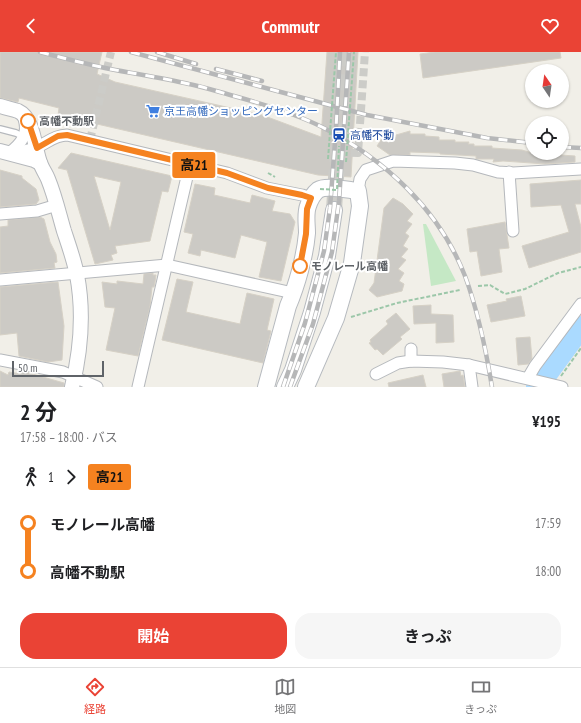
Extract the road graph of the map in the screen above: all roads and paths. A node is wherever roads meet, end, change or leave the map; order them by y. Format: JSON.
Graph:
{"nodes":[{"id":1,"x":336,"y":52,"type":"edge"},
{"id":2,"x":354,"y":52,"type":"edge"},
{"id":3,"x":0,"y":106,"type":"edge"},
{"id":4,"x":23,"y":114,"type":"junction"},
{"id":5,"x":0,"y":129,"type":"edge"},
{"id":6,"x":24,"y":137,"type":"junction"},
{"id":7,"x":339,"y":146,"type":"dead end"},
{"id":8,"x":37,"y":148,"type":"junction"},
{"id":9,"x":5,"y":152,"type":"edge"},
{"id":10,"x":328,"y":160,"type":"dead end"},
{"id":11,"x":346,"y":162,"type":"dead end"},
{"id":12,"x":40,"y":163,"type":"junction"},
{"id":13,"x":190,"y":164,"type":"junction"},
{"id":14,"x":581,"y":169,"type":"edge"},
{"id":15,"x":268,"y":172,"type":"dead end"},
{"id":16,"x":509,"y":172,"type":"junction"},
{"id":17,"x":277,"y":179,"type":"dead end"},
{"id":18,"x":358,"y":191,"type":"junction"},
{"id":19,"x":315,"y":194,"type":"junction"},
{"id":20,"x":57,"y":205,"type":"junction"},
{"id":21,"x":334,"y":210,"type":"tunnel mouth"},
{"id":22,"x":0,"y":214,"type":"edge"},
{"id":23,"x":513,"y":231,"type":"dead end"},
{"id":24,"x":167,"y":265,"type":"junction"},
{"id":25,"x":581,"y":267,"type":"edge"},
{"id":26,"x":77,"y":273,"type":"junction"},
{"id":27,"x":0,"y":280,"type":"edge"},
{"id":28,"x":478,"y":286,"type":"dead end"},
{"id":29,"x":460,"y":290,"type":"dead end"},
{"id":30,"x":293,"y":294,"type":"junction"},
{"id":31,"x":581,"y":304,"type":"edge"},
{"id":32,"x":350,"y":317,"type":"dead end"},
{"id":33,"x":581,"y":348,"type":"edge"},
{"id":34,"x":411,"y":349,"type":"dead end"},
{"id":35,"x":0,"y":360,"type":"edge"},
{"id":36,"x":411,"y":360,"type":"junction"},
{"id":37,"x":468,"y":365,"type":"junction"},
{"id":38,"x":293,"y":370,"type":"junction"},
{"id":39,"x":376,"y":374,"type":"dead end"},
{"id":40,"x":528,"y":378,"type":"junction"},
{"id":41,"x":73,"y":382,"type":"edge"},
{"id":42,"x":559,"y":386,"type":"edge"},
{"id":43,"x":97,"y":387,"type":"edge"},
{"id":44,"x":138,"y":387,"type":"edge"},
{"id":45,"x":266,"y":387,"type":"edge"},
{"id":46,"x":285,"y":387,"type":"edge"},
{"id":47,"x":290,"y":387,"type":"edge"},
{"id":48,"x":306,"y":387,"type":"edge"},
{"id":49,"x":472,"y":387,"type":"edge"}],
"edges":[{"from":1,"to":10,"type":"path","bridge":true},
{"from":2,"to":11,"type":"path","bridge":true},
{"from":3,"to":4,"type":"street"},
{"from":4,"to":6,"type":"street"},
{"from":4,"to":8,"type":"street"},
{"from":5,"to":6,"type":"lane"},
{"from":6,"to":8,"type":"lane"},
{"from":6,"to":9,"type":"street"},
{"from":7,"to":19,"type":"path","bridge":true},
{"from":8,"to":9,"type":"street"},
{"from":8,"to":12,"type":"street"},
{"from":8,"to":13,"type":"street"},
{"from":9,"to":12,"type":"street"},
{"from":12,"to":20,"type":"street"},
{"from":13,"to":19,"type":"street"},
{"from":13,"to":24,"type":"street"},
{"from":14,"to":16,"type":"street"},
{"from":15,"to":17,"type":"path"},
{"from":16,"to":18,"type":"street"},
{"from":16,"to":23,"type":"street"},
{"from":18,"to":19,"type":"main road"},
{"from":18,"to":48,"type":"main road"},
{"from":19,"to":30,"type":"main road"},
{"from":20,"to":22,"type":"street"},
{"from":20,"to":26,"type":"street"},
{"from":21,"to":38,"type":"main road"},
{"from":24,"to":26,"type":"street"},
{"from":24,"to":30,"type":"street"},
{"from":24,"to":44,"type":"street"},
{"from":25,"to":28,"type":"path"},
{"from":26,"to":27,"type":"street"},
{"from":26,"to":41,"type":"street"},
{"from":29,"to":32,"type":"path"},
{"from":30,"to":45,"type":"main road"},
{"from":31,"to":40,"type":"street"},
{"from":33,"to":42,"type":"path"},
{"from":34,"to":36,"type":"street"},
{"from":35,"to":41,"type":"street"},
{"from":36,"to":37,"type":"street"},
{"from":36,"to":39,"type":"street"},
{"from":37,"to":40,"type":"street"},
{"from":37,"to":49,"type":"street"},
{"from":38,"to":46,"type":"main road"},
{"from":38,"to":47,"type":"main road"},
{"from":40,"to":42,"type":"street"},
{"from":41,"to":43,"type":"street"}]}
